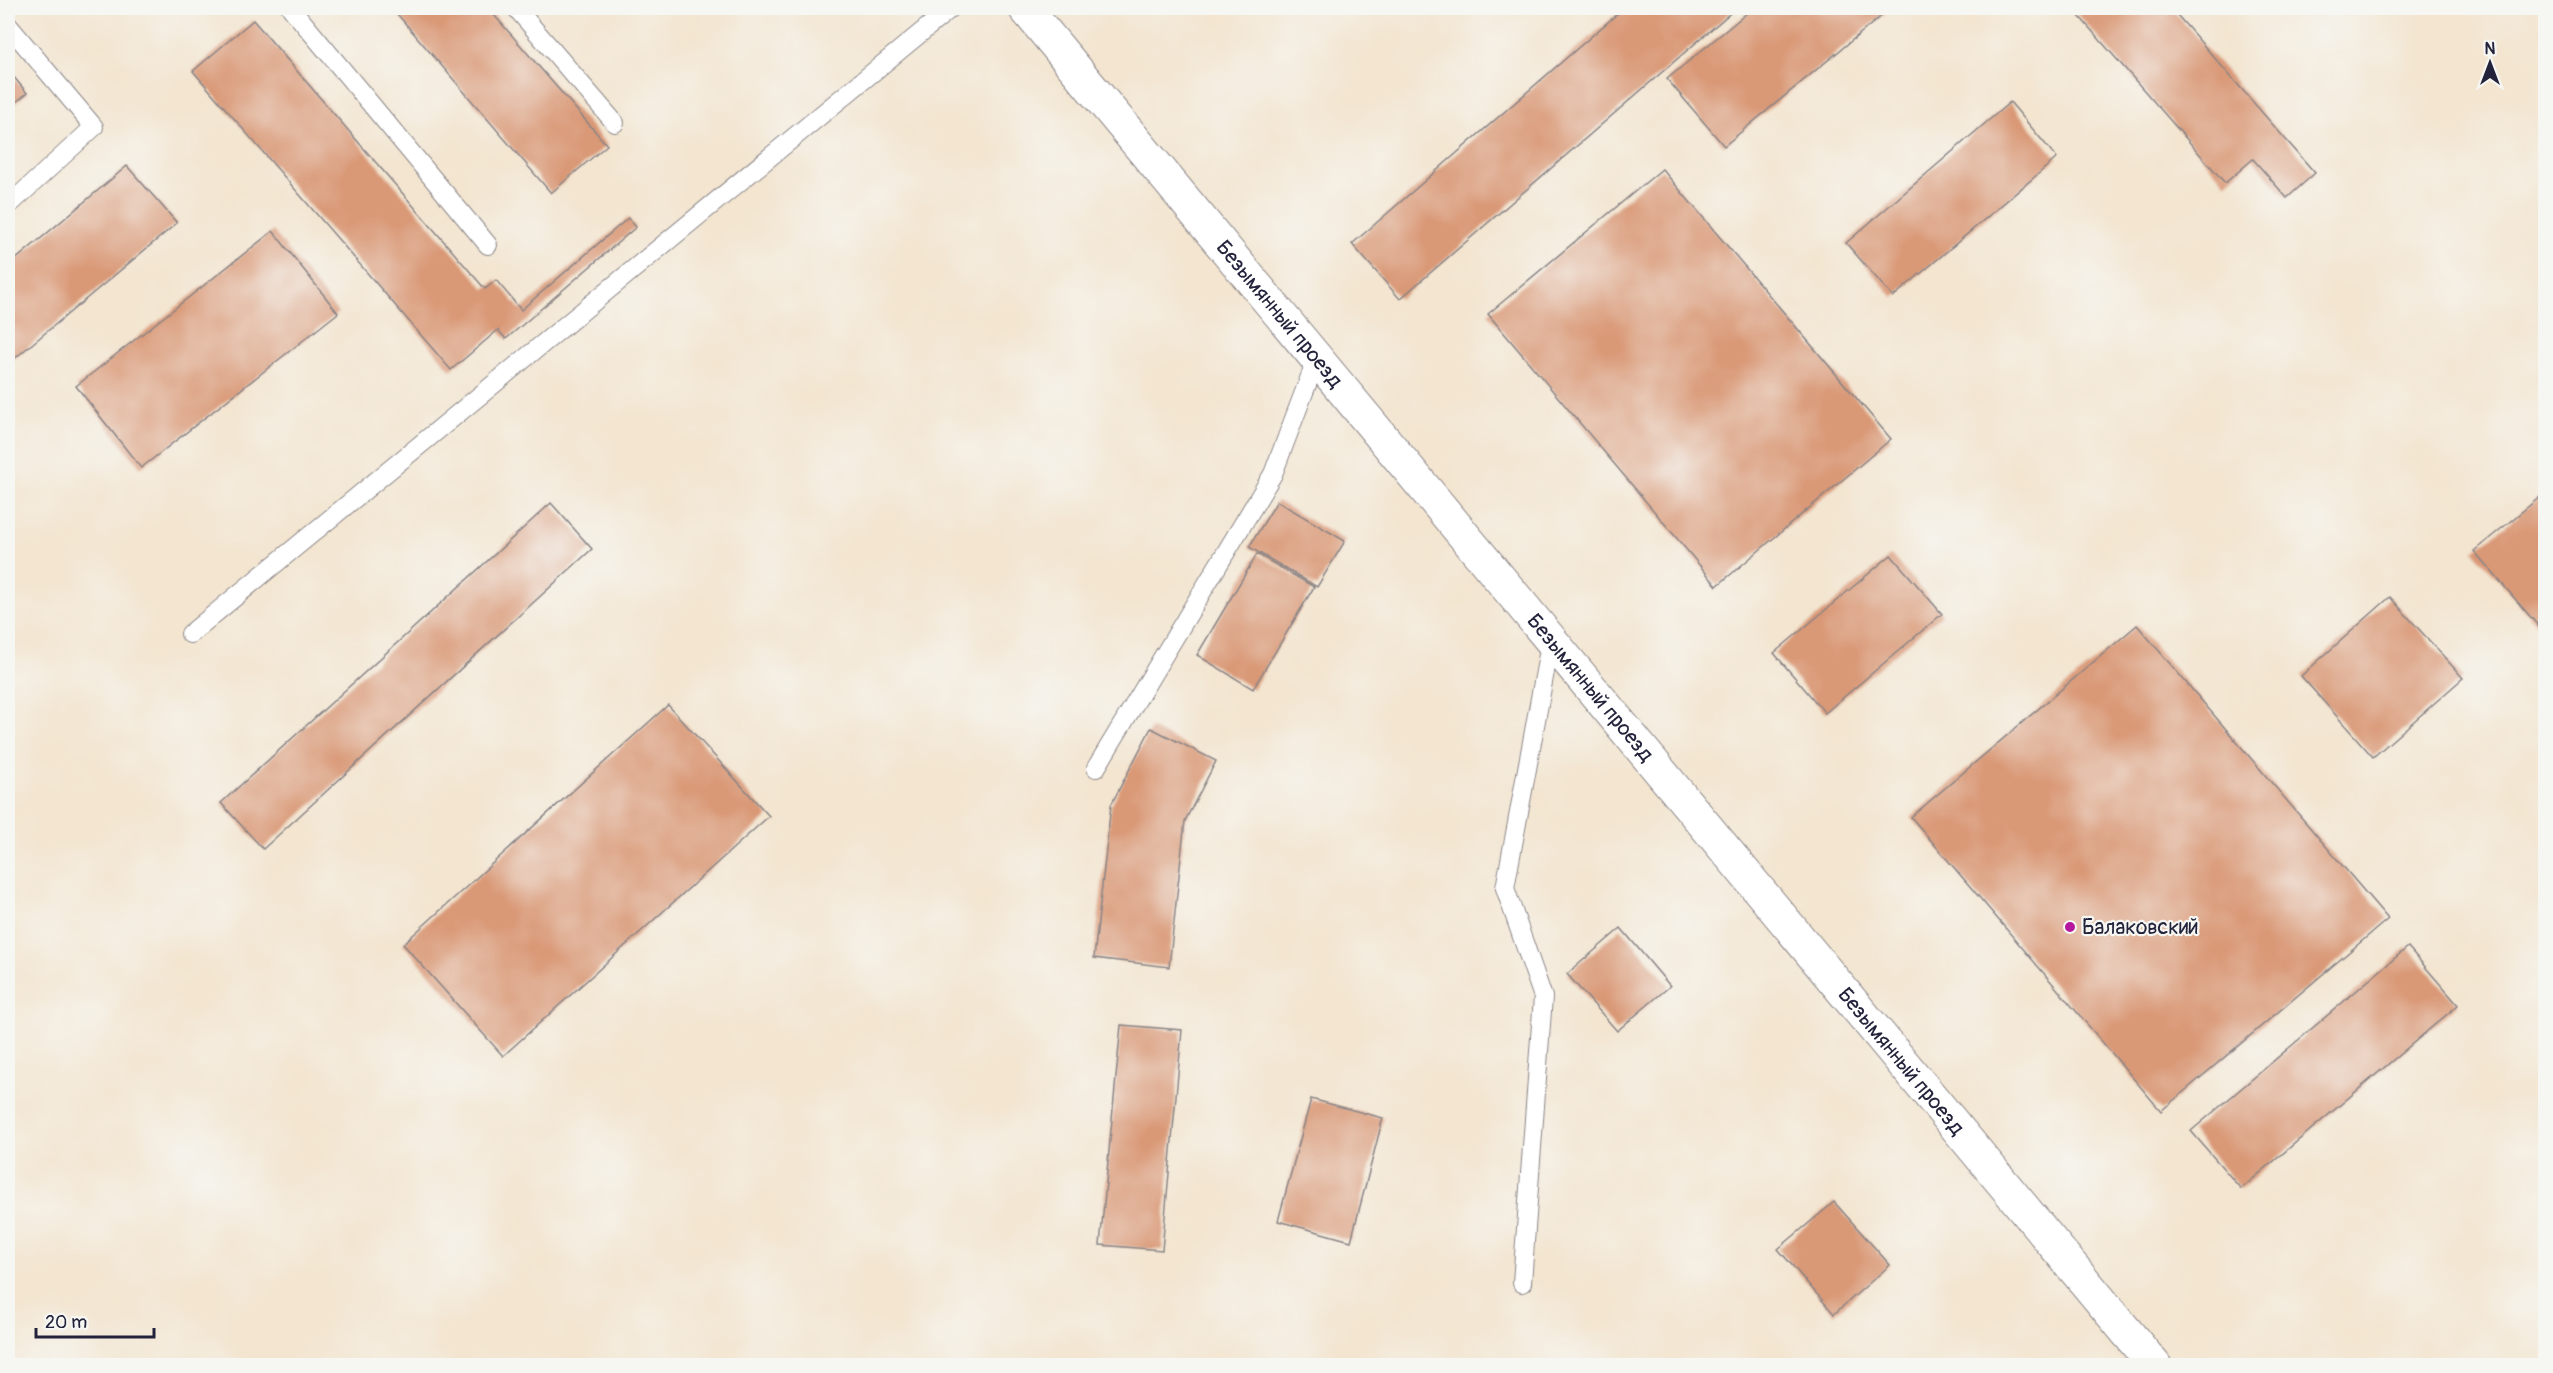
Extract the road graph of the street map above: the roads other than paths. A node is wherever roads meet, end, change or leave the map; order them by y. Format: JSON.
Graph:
{"nodes":[{"id":1,"x":291,"y":8,"type":"edge"},
{"id":2,"x":516,"y":8,"type":"edge"},
{"id":3,"x":951,"y":8,"type":"edge"},
{"id":4,"x":1025,"y":8,"type":"edge"},
{"id":5,"x":8,"y":25,"type":"edge"},
{"id":6,"x":615,"y":123,"type":"dead end"},
{"id":7,"x":8,"y":206,"type":"edge"},
{"id":8,"x":488,"y":244,"type":"dead end"},
{"id":9,"x":1317,"y":358,"type":"junction"},
{"id":10,"x":190,"y":634,"type":"dead end"},
{"id":11,"x":1551,"y":639,"type":"junction"},
{"id":12,"x":1096,"y":768,"type":"dead end"},
{"id":13,"x":1522,"y":1283,"type":"dead end"},
{"id":14,"x":2155,"y":1365,"type":"edge"}],
"edges":[{"from":1,"to":8,"type":"lane"},
{"from":2,"to":6,"type":"lane"},
{"from":3,"to":10,"type":"lane"},
{"from":4,"to":9,"type":"street","name":"Безымянный проезд"},
{"from":5,"to":7,"type":"lane"},
{"from":9,"to":11,"type":"street","name":"Безымянный проезд"},
{"from":9,"to":12,"type":"lane"},
{"from":11,"to":13,"type":"lane"},
{"from":11,"to":14,"type":"street","name":"Безымянный проезд"}]}
